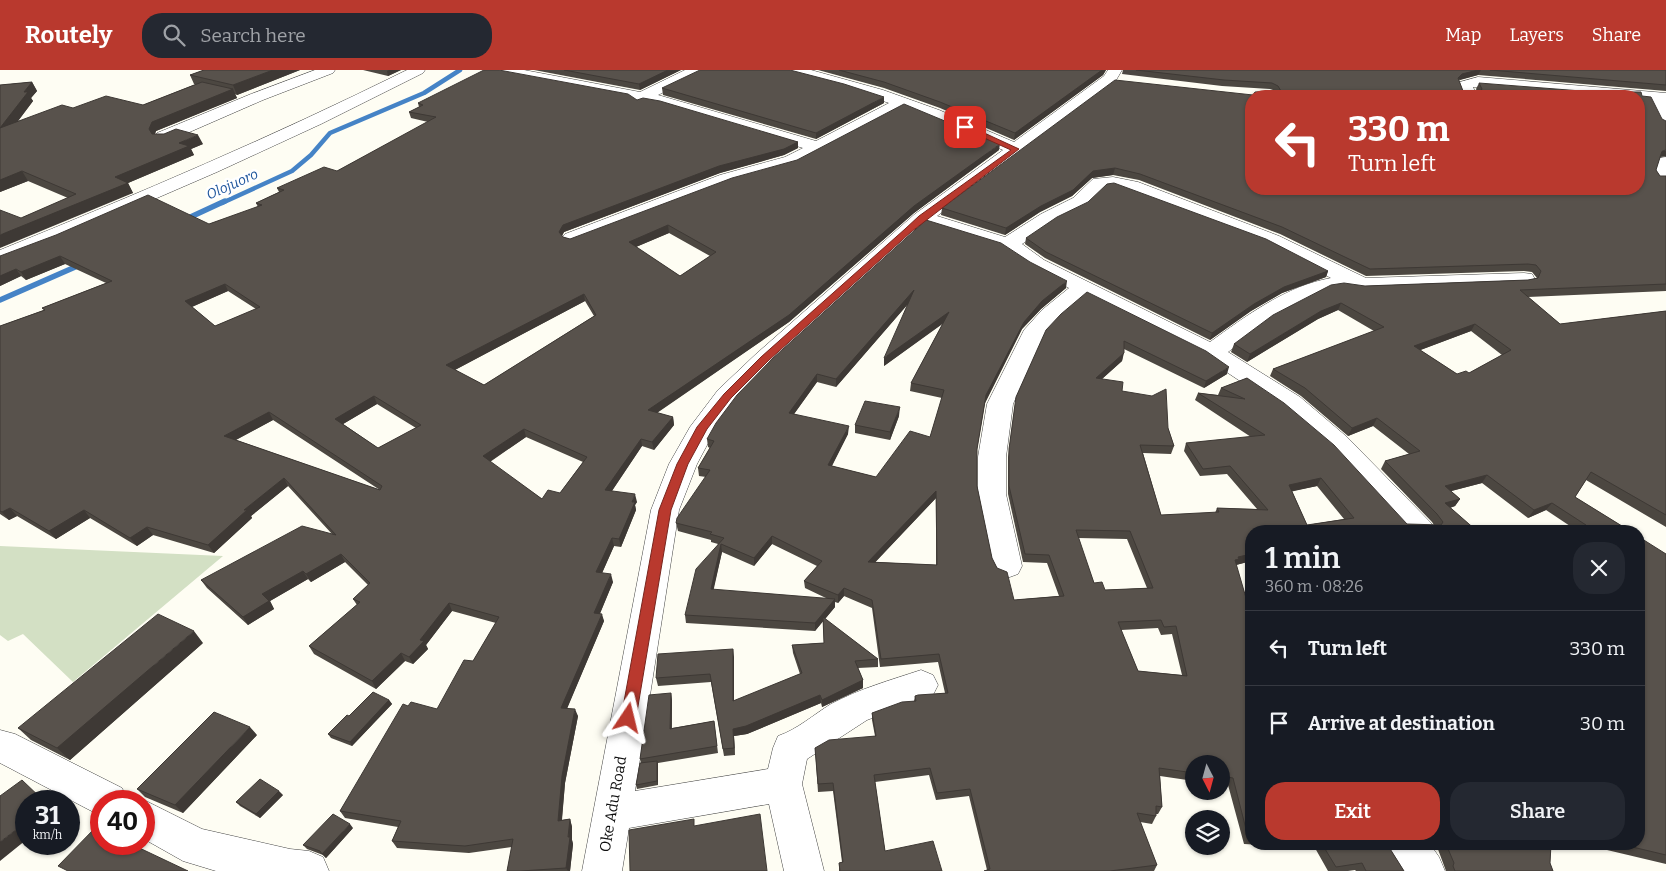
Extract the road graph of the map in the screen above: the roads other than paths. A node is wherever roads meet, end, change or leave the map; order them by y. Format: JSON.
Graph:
{"nodes":[{"id":1,"x":328,"y":70,"type":"edge"},
{"id":2,"x":418,"y":70,"type":"edge"},
{"id":3,"x":500,"y":70,"type":"edge"},
{"id":4,"x":696,"y":70,"type":"edge"},
{"id":5,"x":791,"y":70,"type":"edge"},
{"id":6,"x":1118,"y":77,"type":"edge"},
{"id":7,"x":1467,"y":90,"type":"edge"},
{"id":8,"x":1575,"y":90,"type":"edge"},
{"id":9,"x":1645,"y":96,"type":"edge"},
{"id":10,"x":645,"y":97,"type":"junction"},
{"id":11,"x":1660,"y":97,"type":"edge"},
{"id":12,"x":903,"y":102,"type":"junction"},
{"id":13,"x":622,"y":105,"type":"edge"},
{"id":14,"x":1666,"y":122,"type":"edge"},
{"id":15,"x":163,"y":137,"type":"edge"},
{"id":16,"x":818,"y":147,"type":"junction"},
{"id":17,"x":1016,"y":149,"type":"junction"},
{"id":18,"x":922,"y":218,"type":"junction"},
{"id":19,"x":572,"y":238,"type":"edge"},
{"id":20,"x":1008,"y":244,"type":"junction"},
{"id":21,"x":0,"y":257,"type":"edge"},
{"id":22,"x":1524,"y":279,"type":"edge"},
{"id":23,"x":1362,"y":285,"type":"junction"},
{"id":24,"x":1084,"y":287,"type":"junction"},
{"id":25,"x":1212,"y":352,"type":"junction"},
{"id":26,"x":1415,"y":525,"type":"edge"},
{"id":27,"x":1007,"y":566,"type":"dead end"},
{"id":28,"x":921,"y":684,"type":"dead end"},
{"id":29,"x":2,"y":746,"type":"dead end"},
{"id":30,"x":783,"y":784,"type":"junction"},
{"id":31,"x":90,"y":792,"type":"edge"},
{"id":32,"x":612,"y":812,"type":"junction"},
{"id":33,"x":155,"y":826,"type":"edge"},
{"id":34,"x":1411,"y":850,"type":"edge"},
{"id":35,"x":309,"y":871,"type":"edge"},
{"id":36,"x":602,"y":871,"type":"edge"},
{"id":37,"x":804,"y":871,"type":"edge"},
{"id":38,"x":1425,"y":871,"type":"edge"}],
"edges":[{"from":1,"to":15,"type":"street"},
{"from":2,"to":21,"type":"street"},
{"from":3,"to":10,"type":"street"},
{"from":4,"to":10,"type":"street"},
{"from":5,"to":12,"type":"street"},
{"from":6,"to":17,"type":"street","name":"Oke Adu Road"},
{"from":7,"to":8,"type":"street"},
{"from":9,"to":11,"type":"street"},
{"from":10,"to":13,"type":"street"},
{"from":10,"to":16,"type":"street"},
{"from":11,"to":14,"type":"street"},
{"from":12,"to":16,"type":"street"},
{"from":12,"to":17,"type":"street"},
{"from":16,"to":19,"type":"street"},
{"from":17,"to":18,"type":"street","name":"Oke Adu Road"},
{"from":18,"to":20,"type":"street"},
{"from":18,"to":32,"type":"street","name":"Oke Adu Road"},
{"from":20,"to":23,"type":"street"},
{"from":20,"to":24,"type":"street"},
{"from":22,"to":23,"type":"street"},
{"from":23,"to":25,"type":"street"},
{"from":24,"to":25,"type":"street"},
{"from":24,"to":27,"type":"street"},
{"from":25,"to":26,"type":"street"},
{"from":28,"to":30,"type":"street"},
{"from":29,"to":31,"type":"street"},
{"from":30,"to":32,"type":"street"},
{"from":30,"to":37,"type":"street"},
{"from":32,"to":36,"type":"street","name":"Oke Adu Road"},
{"from":33,"to":35,"type":"street"},
{"from":34,"to":38,"type":"street"}]}
